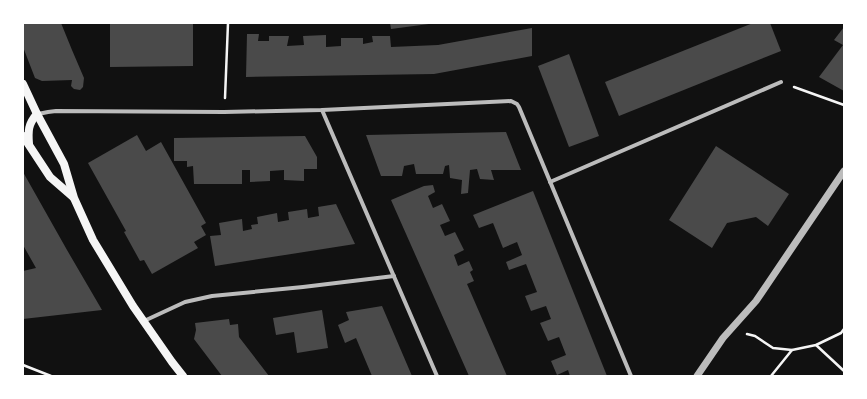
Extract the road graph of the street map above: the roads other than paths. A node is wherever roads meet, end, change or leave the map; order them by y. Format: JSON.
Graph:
{"nodes":[{"id":1,"x":781,"y":82,"type":"road end"},
{"id":2,"x":23,"y":84,"type":"edge"},
{"id":3,"x":322,"y":110,"type":"junction"},
{"id":4,"x":37,"y":114,"type":"junction"},
{"id":5,"x":23,"y":136,"type":"edge"},
{"id":6,"x":29,"y":144,"type":"junction"},
{"id":7,"x":844,"y":171,"type":"edge"},
{"id":8,"x":550,"y":182,"type":"junction"},
{"id":9,"x":74,"y":198,"type":"junction"},
{"id":10,"x":394,"y":276,"type":"junction"},
{"id":11,"x":144,"y":322,"type":"junction"},
{"id":12,"x":183,"y":376,"type":"edge"},
{"id":13,"x":438,"y":376,"type":"edge"},
{"id":14,"x":631,"y":376,"type":"edge"},
{"id":15,"x":697,"y":376,"type":"edge"}],
"edges":[{"from":1,"to":8,"type":"street"},
{"from":2,"to":4,"type":"main road"},
{"from":3,"to":4,"type":"street"},
{"from":3,"to":8,"type":"street"},
{"from":3,"to":10,"type":"street"},
{"from":4,"to":6,"type":"main road"},
{"from":4,"to":9,"type":"main road"},
{"from":5,"to":6,"type":"main road"},
{"from":6,"to":9,"type":"main road"},
{"from":7,"to":15,"type":"street"},
{"from":8,"to":14,"type":"street"},
{"from":9,"to":11,"type":"main road"},
{"from":10,"to":11,"type":"street"},
{"from":10,"to":13,"type":"street"},
{"from":11,"to":12,"type":"main road"}]}
